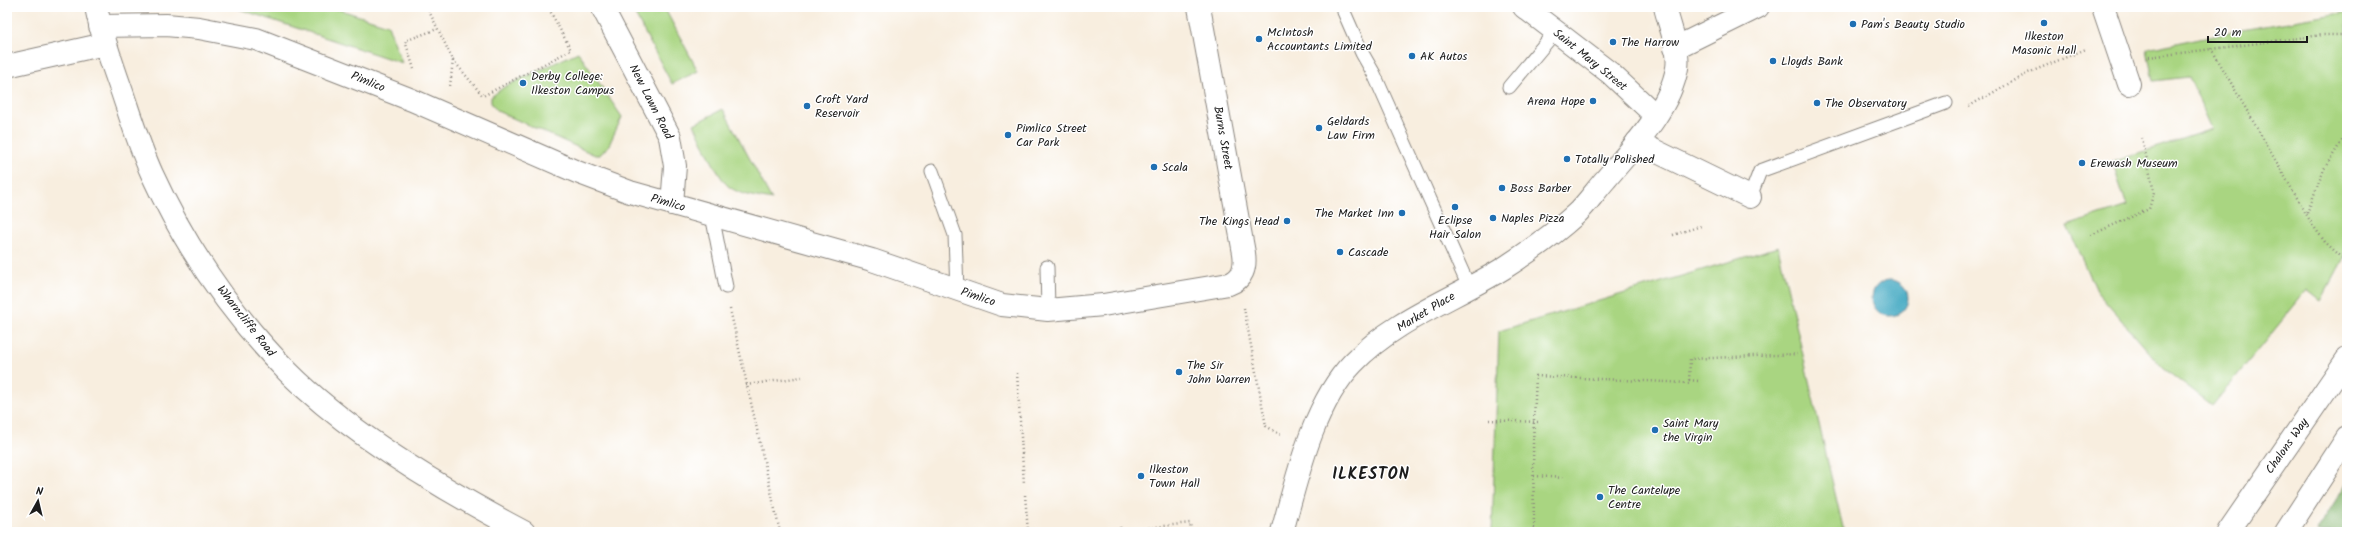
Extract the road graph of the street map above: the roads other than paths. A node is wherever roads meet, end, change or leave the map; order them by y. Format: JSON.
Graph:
{"nodes":[{"id":1,"x":602,"y":7,"type":"edge"},
{"id":2,"x":1199,"y":7,"type":"edge"},
{"id":3,"x":1524,"y":7,"type":"edge"},
{"id":4,"x":1665,"y":7,"type":"edge"},
{"id":5,"x":1758,"y":7,"type":"edge"},
{"id":6,"x":2102,"y":7,"type":"edge"},
{"id":7,"x":1344,"y":12,"type":"dead end"},
{"id":8,"x":101,"y":26,"type":"edge"},
{"id":9,"x":1563,"y":38,"type":"junction"},
{"id":10,"x":1675,"y":48,"type":"junction"},
{"id":11,"x":7,"y":66,"type":"edge"},
{"id":12,"x":2129,"y":84,"type":"dead end"},
{"id":13,"x":1509,"y":87,"type":"dead end"},
{"id":14,"x":1946,"y":103,"type":"dead end"},
{"id":15,"x":1655,"y":115,"type":"junction"},
{"id":16,"x":1637,"y":142,"type":"junction"},
{"id":17,"x":932,"y":171,"type":"dead end"},
{"id":18,"x":1750,"y":197,"type":"joint"},
{"id":19,"x":672,"y":204,"type":"junction"},
{"id":20,"x":712,"y":215,"type":"junction"},
{"id":21,"x":1047,"y":267,"type":"dead end"},
{"id":22,"x":1244,"y":269,"type":"joint"},
{"id":23,"x":726,"y":287,"type":"road end"},
{"id":24,"x":1469,"y":287,"type":"junction"},
{"id":25,"x":957,"y":291,"type":"junction"},
{"id":26,"x":1048,"y":310,"type":"junction"},
{"id":27,"x":2347,"y":359,"type":"edge"},
{"id":28,"x":2347,"y":438,"type":"edge"},
{"id":29,"x":524,"y":532,"type":"edge"},
{"id":30,"x":1282,"y":532,"type":"edge"},
{"id":31,"x":2228,"y":532,"type":"edge"},
{"id":32,"x":2286,"y":532,"type":"edge"}],
"edges":[{"from":1,"to":19,"type":"street","name":"New Lawn Road"},
{"from":2,"to":22,"type":"street","name":"Burns Street"},
{"from":3,"to":9,"type":"street","name":"Saint Mary Street"},
{"from":4,"to":10,"type":"street","name":"Market Place"},
{"from":5,"to":10,"type":"street"},
{"from":6,"to":12,"type":"street"},
{"from":7,"to":24,"type":"lane"},
{"from":8,"to":11,"type":"street","name":"Pimlico"},
{"from":8,"to":19,"type":"street","name":"Pimlico"},
{"from":8,"to":29,"type":"street","name":"Wharncliffe Road"},
{"from":9,"to":13,"type":"lane"},
{"from":9,"to":15,"type":"street","name":"Saint Mary Street"},
{"from":10,"to":15,"type":"street","name":"Market Place"},
{"from":14,"to":18,"type":"lane"},
{"from":15,"to":16,"type":"street","name":"Market Place"},
{"from":16,"to":18,"type":"street"},
{"from":16,"to":24,"type":"street","name":"Market Place"},
{"from":17,"to":25,"type":"lane"},
{"from":19,"to":20,"type":"street","name":"Pimlico"},
{"from":20,"to":23,"type":"lane"},
{"from":20,"to":25,"type":"street","name":"Pimlico"},
{"from":21,"to":26,"type":"lane"},
{"from":22,"to":26,"type":"street","name":"Pimlico"},
{"from":24,"to":30,"type":"street","name":"Market Place"},
{"from":25,"to":26,"type":"street","name":"Pimlico"},
{"from":27,"to":31,"type":"street","name":"Chalons Way"},
{"from":28,"to":32,"type":"street"}]}
